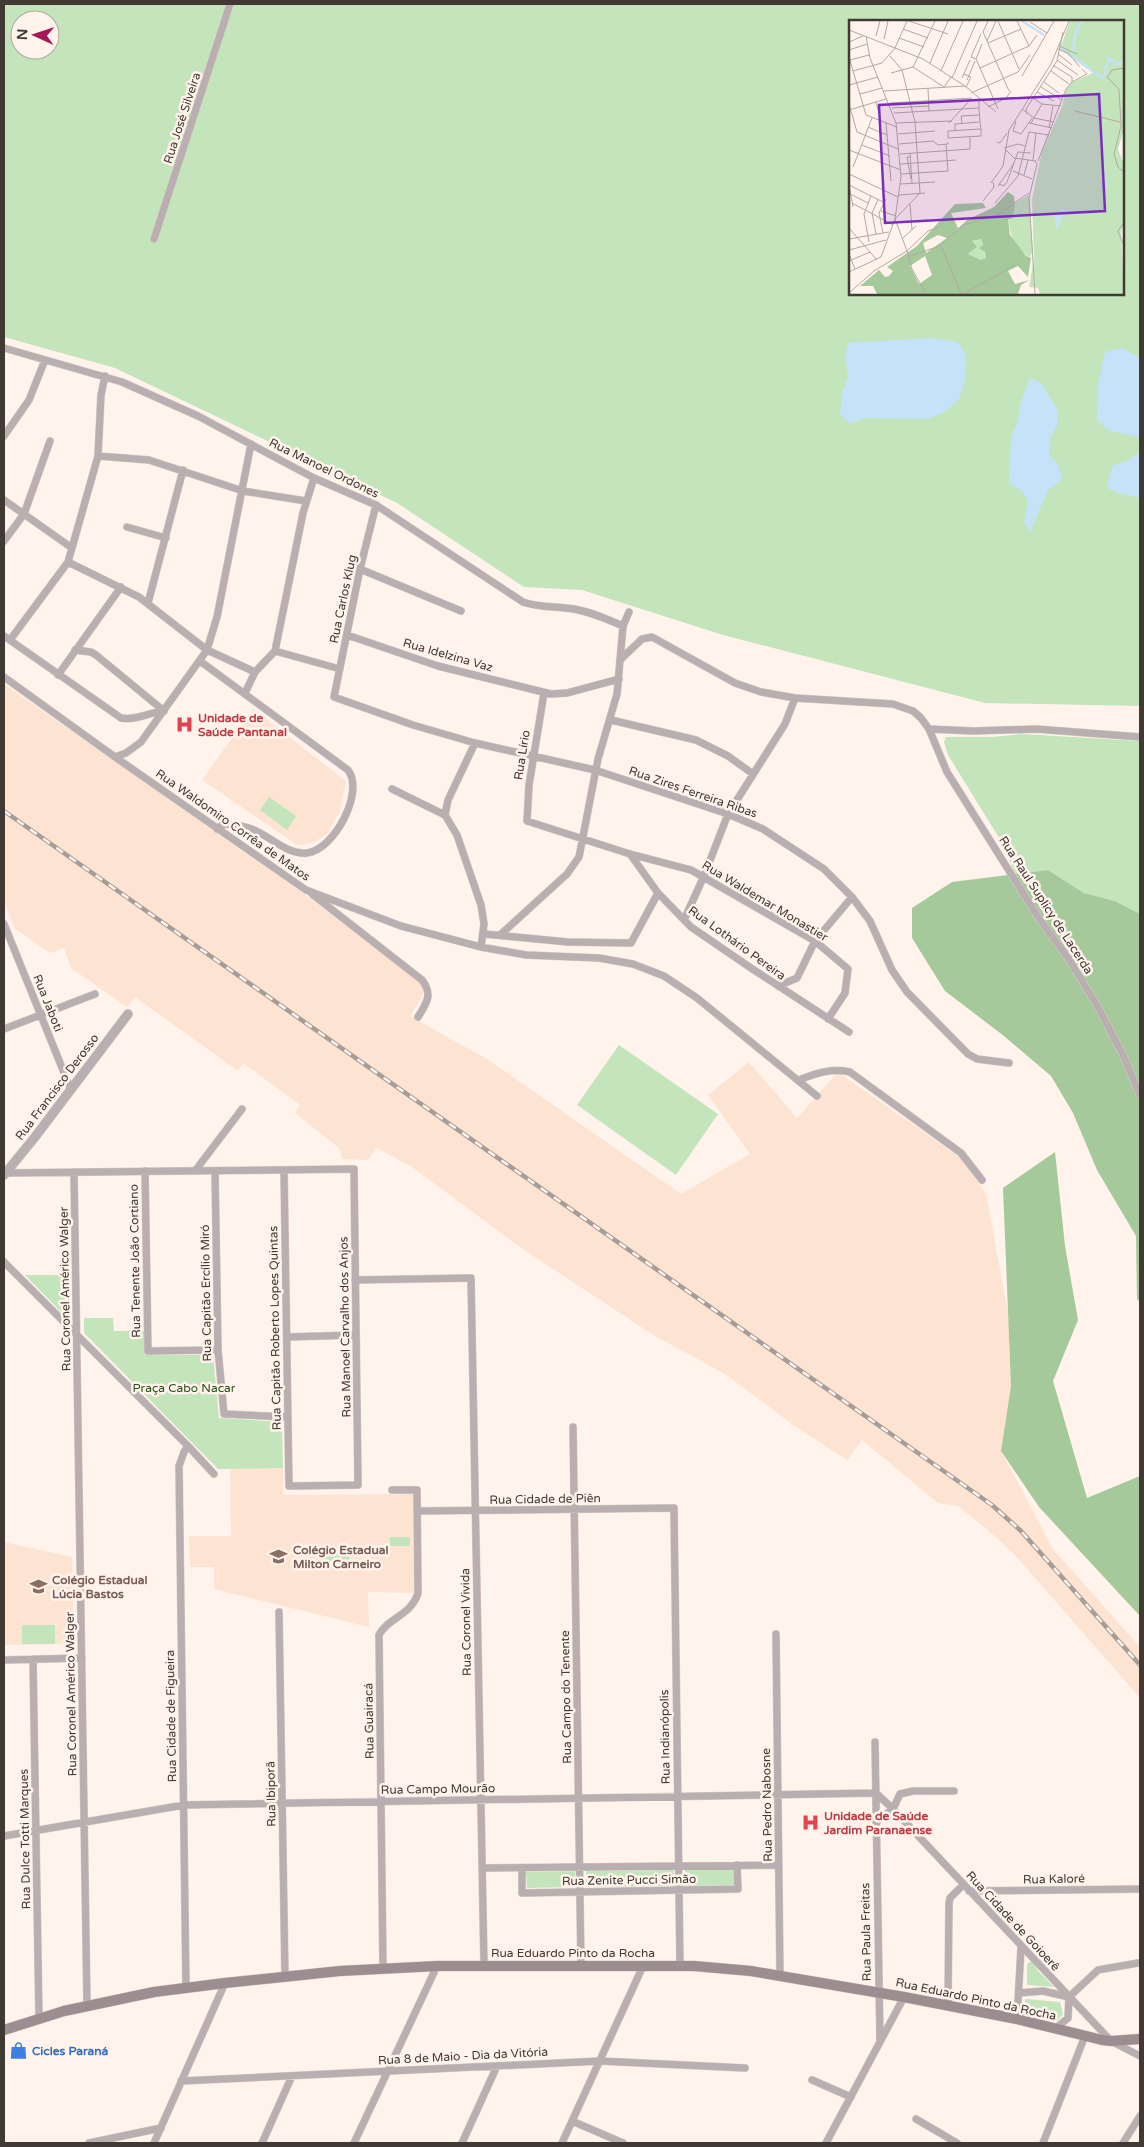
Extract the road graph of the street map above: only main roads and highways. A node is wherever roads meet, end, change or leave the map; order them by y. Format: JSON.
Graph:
{"nodes":[{"id":1,"x":4,"y":2030,"type":"edge"},
{"id":2,"x":1140,"y":2038,"type":"edge"}],
"edges":[{"from":1,"to":2,"type":"main road","name":"Rua Eduardo Pinto da Rocha"}]}
